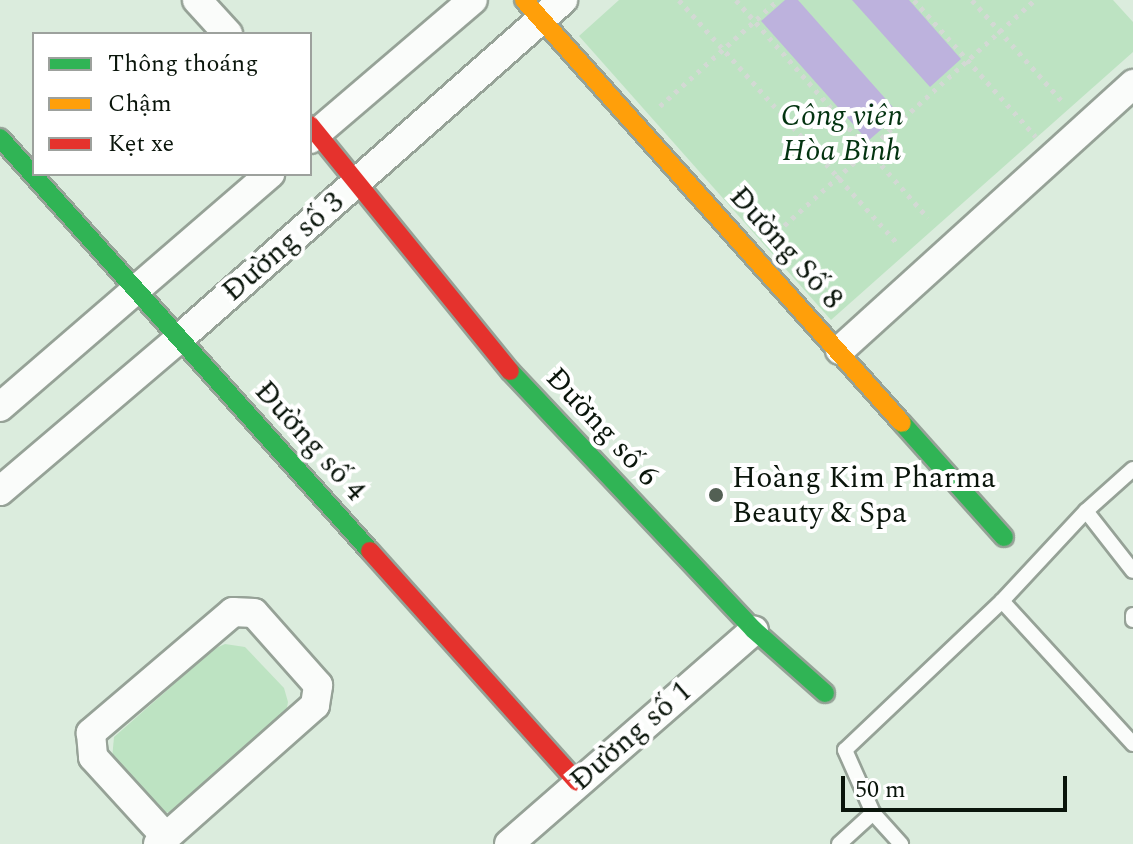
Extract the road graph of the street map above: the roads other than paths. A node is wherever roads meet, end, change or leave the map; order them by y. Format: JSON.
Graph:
{"nodes":[{"id":1,"x":197,"y":0,"type":"edge"},
{"id":2,"x":473,"y":0,"type":"edge"},
{"id":3,"x":563,"y":0,"type":"edge"},
{"id":4,"x":533,"y":10,"type":"edge"},
{"id":5,"x":226,"y":32,"type":"edge"},
{"id":6,"x":1133,"y":84,"type":"edge"},
{"id":7,"x":312,"y":132,"type":"edge"},
{"id":8,"x":0,"y":138,"type":"edge"},
{"id":9,"x":32,"y":174,"type":"edge"},
{"id":10,"x":34,"y":176,"type":"edge"},
{"id":11,"x":268,"y":176,"type":"edge"},
{"id":12,"x":359,"y":181,"type":"junction"},
{"id":13,"x":137,"y":290,"type":"junction"},
{"id":14,"x":180,"y":338,"type":"junction"},
{"id":15,"x":840,"y":350,"type":"junction"},
{"id":16,"x":0,"y":407,"type":"edge"},
{"id":17,"x":1133,"y":469,"type":"edge"},
{"id":18,"x":0,"y":491,"type":"edge"},
{"id":19,"x":1086,"y":511,"type":"junction"},
{"id":20,"x":1004,"y":537,"type":"dead end"},
{"id":21,"x":1133,"y":571,"type":"edge"},
{"id":22,"x":1002,"y":601,"type":"junction"},
{"id":23,"x":754,"y":630,"type":"junction"},
{"id":24,"x":825,"y":693,"type":"dead end"},
{"id":25,"x":1133,"y":744,"type":"edge"},
{"id":26,"x":577,"y":782,"type":"junction"},
{"id":27,"x":873,"y":813,"type":"junction"},
{"id":28,"x":162,"y":840,"type":"edge"},
{"id":29,"x":509,"y":844,"type":"edge"},
{"id":30,"x":839,"y":844,"type":"edge"},
{"id":31,"x":901,"y":844,"type":"edge"}],
"edges":[{"from":1,"to":5,"type":"street"},
{"from":2,"to":7,"type":"street"},
{"from":3,"to":4,"type":"street","name":"Đường số 3"},
{"from":4,"to":12,"type":"street","name":"Đường số 3"},
{"from":4,"to":15,"type":"street","name":"Đường Số 8"},
{"from":6,"to":15,"type":"street"},
{"from":7,"to":12,"type":"street"},
{"from":8,"to":9,"type":"street","name":"Đường số 4"},
{"from":10,"to":13,"type":"street","name":"Đường số 4"},
{"from":11,"to":13,"type":"street"},
{"from":12,"to":14,"type":"street","name":"Đường số 3"},
{"from":12,"to":23,"type":"street","name":"Đường số 6"},
{"from":13,"to":14,"type":"street","name":"Đường số 4"},
{"from":13,"to":16,"type":"street"},
{"from":14,"to":18,"type":"street","name":"Đường số 3"},
{"from":14,"to":26,"type":"street","name":"Đường số 4"},
{"from":15,"to":20,"type":"street","name":"Đường Số 8"},
{"from":17,"to":19,"type":"lane"},
{"from":19,"to":21,"type":"lane"},
{"from":19,"to":22,"type":"lane"},
{"from":22,"to":25,"type":"lane"},
{"from":22,"to":27,"type":"lane"},
{"from":23,"to":24,"type":"street","name":"Đường số 6"},
{"from":23,"to":26,"type":"street","name":"Đường số 1"},
{"from":26,"to":29,"type":"street","name":"Đường số 1"},
{"from":27,"to":30,"type":"lane"},
{"from":27,"to":31,"type":"lane"},
{"from":28,"to":28,"type":"street"}]}
